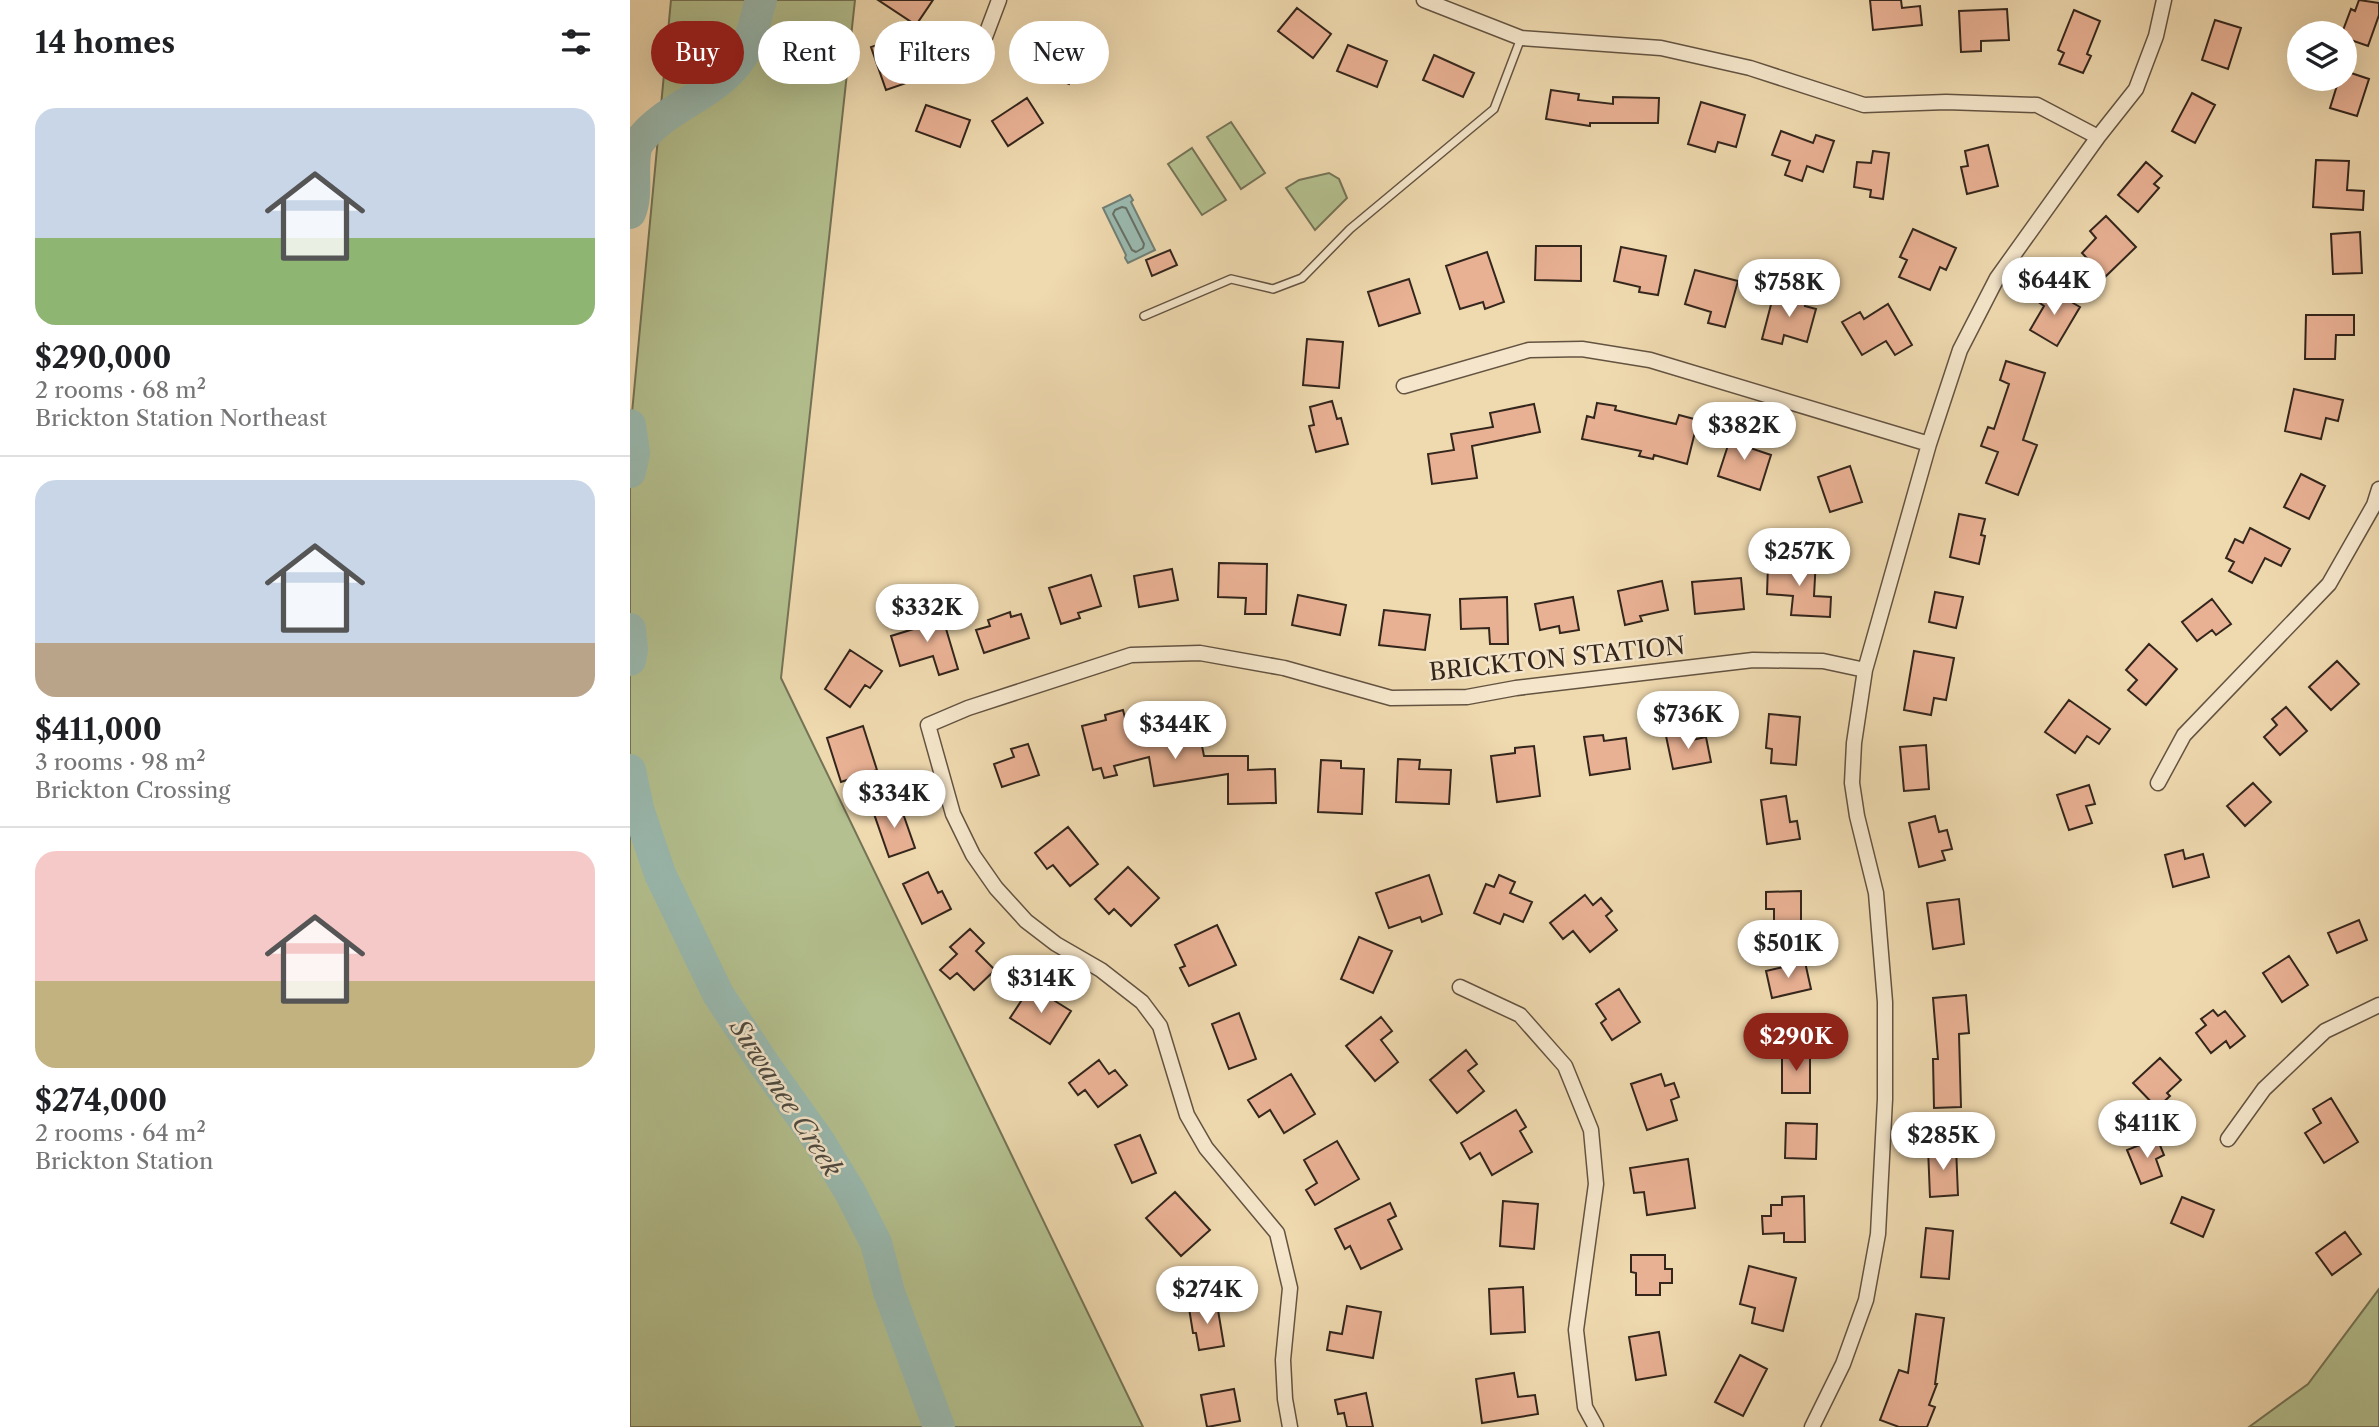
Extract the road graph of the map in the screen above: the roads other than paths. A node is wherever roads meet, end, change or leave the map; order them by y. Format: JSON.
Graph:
{"nodes":[{"id":1,"x":999,"y":0,"type":"edge"},
{"id":2,"x":1424,"y":0,"type":"edge"},
{"id":3,"x":2164,"y":0,"type":"edge"},
{"id":4,"x":991,"y":21,"type":"edge"},
{"id":5,"x":1521,"y":38,"type":"junction"},
{"id":6,"x":2098,"y":137,"type":"junction"},
{"id":7,"x":1144,"y":316,"type":"dead end"},
{"id":8,"x":1404,"y":386,"type":"dead end"},
{"id":9,"x":1928,"y":443,"type":"junction"},
{"id":10,"x":2379,"y":489,"type":"edge"},
{"id":11,"x":1865,"y":670,"type":"junction"},
{"id":12,"x":2158,"y":783,"type":"dead end"},
{"id":13,"x":1460,"y":987,"type":"dead end"},
{"id":14,"x":2379,"y":1005,"type":"edge"},
{"id":15,"x":2228,"y":1139,"type":"dead end"},
{"id":16,"x":1290,"y":1427,"type":"edge"},
{"id":17,"x":1596,"y":1427,"type":"edge"},
{"id":18,"x":1812,"y":1427,"type":"edge"}],
"edges":[{"from":1,"to":4,"type":"street"},
{"from":2,"to":5,"type":"street"},
{"from":3,"to":6,"type":"street"},
{"from":5,"to":6,"type":"street"},
{"from":5,"to":7,"type":"lane"},
{"from":6,"to":9,"type":"street"},
{"from":8,"to":9,"type":"street"},
{"from":9,"to":11,"type":"street"},
{"from":10,"to":12,"type":"street"},
{"from":11,"to":16,"type":"street","name":"BRICKTON STATION"},
{"from":11,"to":18,"type":"street"},
{"from":13,"to":17,"type":"street"},
{"from":14,"to":15,"type":"street"}]}
